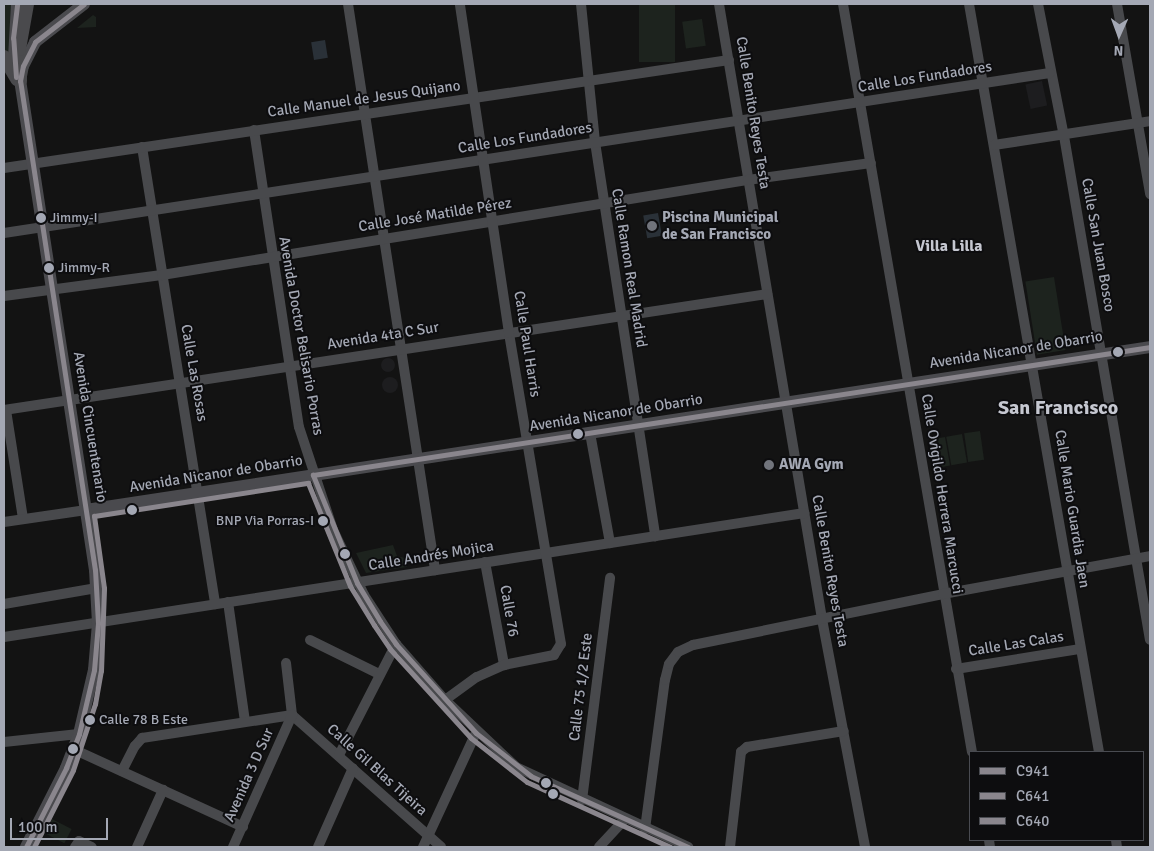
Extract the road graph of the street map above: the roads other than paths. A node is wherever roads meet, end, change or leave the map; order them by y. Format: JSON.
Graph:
{"nodes":[{"id":1,"x":17,"y":4,"type":"edge"},
{"id":2,"x":27,"y":4,"type":"edge"},
{"id":3,"x":84,"y":4,"type":"edge"},
{"id":4,"x":348,"y":4,"type":"edge"},
{"id":5,"x":460,"y":4,"type":"edge"},
{"id":6,"x":581,"y":4,"type":"edge"},
{"id":7,"x":719,"y":4,"type":"edge"},
{"id":8,"x":842,"y":4,"type":"edge"},
{"id":9,"x":969,"y":4,"type":"edge"},
{"id":10,"x":1038,"y":4,"type":"edge"},
{"id":11,"x":1117,"y":4,"type":"edge"},
{"id":12,"x":4,"y":57,"type":"edge"},
{"id":13,"x":729,"y":60,"type":"junction"},
{"id":14,"x":1050,"y":73,"type":"junction"},
{"id":15,"x":588,"y":78,"type":"junction"},
{"id":16,"x":19,"y":83,"type":"junction"},
{"id":17,"x":981,"y":84,"type":"junction"},
{"id":18,"x":475,"y":98,"type":"junction"},
{"id":19,"x":860,"y":102,"type":"junction"},
{"id":20,"x":363,"y":114,"type":"junction"},
{"id":21,"x":738,"y":121,"type":"junction"},
{"id":22,"x":1150,"y":121,"type":"edge"},
{"id":23,"x":1138,"y":123,"type":"junction"},
{"id":24,"x":254,"y":130,"type":"junction"},
{"id":25,"x":1064,"y":136,"type":"junction"},
{"id":26,"x":595,"y":142,"type":"junction"},
{"id":27,"x":994,"y":145,"type":"junction"},
{"id":28,"x":142,"y":147,"type":"junction"},
{"id":29,"x":483,"y":159,"type":"junction"},
{"id":30,"x":32,"y":163,"type":"junction"},
{"id":31,"x":871,"y":163,"type":"junction"},
{"id":32,"x":4,"y":168,"type":"edge"},
{"id":33,"x":373,"y":176,"type":"junction"},
{"id":34,"x":748,"y":180,"type":"junction"},
{"id":35,"x":262,"y":193,"type":"junction"},
{"id":36,"x":1150,"y":194,"type":"edge"},
{"id":37,"x":604,"y":204,"type":"junction"},
{"id":38,"x":153,"y":210,"type":"junction"},
{"id":39,"x":494,"y":221,"type":"junction"},
{"id":40,"x":42,"y":227,"type":"junction"},
{"id":41,"x":4,"y":233,"type":"edge"},
{"id":42,"x":383,"y":237,"type":"junction"},
{"id":43,"x":272,"y":257,"type":"junction"},
{"id":44,"x":162,"y":274,"type":"junction"},
{"id":45,"x":52,"y":288,"type":"junction"},
{"id":46,"x":767,"y":294,"type":"junction"},
{"id":47,"x":4,"y":296,"type":"edge"},
{"id":48,"x":620,"y":316,"type":"junction"},
{"id":49,"x":509,"y":333,"type":"junction"},
{"id":50,"x":1150,"y":347,"type":"edge"},
{"id":51,"x":400,"y":348,"type":"junction"},
{"id":52,"x":1102,"y":354,"type":"junction"},
{"id":53,"x":1033,"y":364,"type":"junction"},
{"id":54,"x":288,"y":366,"type":"junction"},
{"id":55,"x":180,"y":383,"type":"junction"},
{"id":56,"x":909,"y":384,"type":"junction"},
{"id":57,"x":69,"y":400,"type":"junction"},
{"id":58,"x":786,"y":403,"type":"junction"},
{"id":59,"x":5,"y":410,"type":"edge"},
{"id":60,"x":639,"y":426,"type":"junction"},
{"id":61,"x":590,"y":433,"type":"junction"},
{"id":62,"x":527,"y":443,"type":"junction"},
{"id":63,"x":417,"y":459,"type":"junction"},
{"id":64,"x":313,"y":475,"type":"junction"},
{"id":65,"x":198,"y":493,"type":"junction"},
{"id":66,"x":86,"y":510,"type":"junction"},
{"id":67,"x":804,"y":513,"type":"junction"},
{"id":68,"x":22,"y":519,"type":"junction"},
{"id":69,"x":4,"y":522,"type":"edge"},
{"id":70,"x":655,"y":536,"type":"junction"},
{"id":71,"x":610,"y":543,"type":"junction"},
{"id":72,"x":545,"y":553,"type":"junction"},
{"id":73,"x":1150,"y":556,"type":"edge"},
{"id":74,"x":1136,"y":559,"type":"junction"},
{"id":75,"x":485,"y":562,"type":"junction"},
{"id":76,"x":434,"y":570,"type":"junction"},
{"id":77,"x":1067,"y":571,"type":"junction"},
{"id":78,"x":610,"y":578,"type":"dead end"},
{"id":79,"x":357,"y":583,"type":"junction"},
{"id":80,"x":97,"y":588,"type":"junction"},
{"id":81,"x":943,"y":594,"type":"junction"},
{"id":82,"x":228,"y":602,"type":"junction"},
{"id":83,"x":4,"y":604,"type":"edge"},
{"id":84,"x":216,"y":604,"type":"junction"},
{"id":85,"x":822,"y":619,"type":"junction"},
{"id":86,"x":98,"y":623,"type":"junction"},
{"id":87,"x":4,"y":636,"type":"edge"},
{"id":88,"x":310,"y":640,"type":"dead end"},
{"id":89,"x":1150,"y":640,"type":"edge"},
{"id":90,"x":396,"y":644,"type":"junction"},
{"id":91,"x":1080,"y":649,"type":"junction"},
{"id":92,"x":286,"y":663,"type":"dead end"},
{"id":93,"x":504,"y":665,"type":"junction"},
{"id":94,"x":956,"y":669,"type":"junction"},
{"id":95,"x":379,"y":674,"type":"junction"},
{"id":96,"x":445,"y":700,"type":"junction"},
{"id":97,"x":292,"y":715,"type":"junction"},
{"id":98,"x":245,"y":722,"type":"junction"},
{"id":99,"x":844,"y":731,"type":"junction"},
{"id":100,"x":476,"y":732,"type":"junction"},
{"id":101,"x":78,"y":734,"type":"junction"},
{"id":102,"x":4,"y":742,"type":"edge"},
{"id":103,"x":73,"y":749,"type":"junction"},
{"id":104,"x":972,"y":751,"type":"edge"},
{"id":105,"x":1099,"y":751,"type":"edge"},
{"id":106,"x":339,"y":755,"type":"junction"},
{"id":107,"x":353,"y":768,"type":"junction"},
{"id":108,"x":122,"y":771,"type":"junction"},
{"id":109,"x":163,"y":790,"type":"junction"},
{"id":110,"x":582,"y":800,"type":"junction"},
{"id":111,"x":624,"y":820,"type":"junction"},
{"id":112,"x":242,"y":826,"type":"junction"},
{"id":113,"x":645,"y":830,"type":"junction"},
{"id":114,"x":428,"y":836,"type":"junction"},
{"id":115,"x":77,"y":844,"type":"edge"},
{"id":116,"x":26,"y":847,"type":"edge"},
{"id":117,"x":92,"y":847,"type":"edge"},
{"id":118,"x":137,"y":847,"type":"edge"},
{"id":119,"x":233,"y":847,"type":"edge"},
{"id":120,"x":318,"y":847,"type":"edge"},
{"id":121,"x":423,"y":847,"type":"edge"},
{"id":122,"x":441,"y":847,"type":"edge"},
{"id":123,"x":599,"y":847,"type":"edge"},
{"id":124,"x":688,"y":847,"type":"edge"},
{"id":125,"x":730,"y":847,"type":"edge"},
{"id":126,"x":865,"y":847,"type":"edge"}],
"edges":[{"from":1,"to":16,"type":"main road","name":"Avenida Cincuentenario"},
{"from":2,"to":16,"type":"highway"},
{"from":3,"to":16,"type":"main road","name":"Avenida Cincuentenario"},
{"from":4,"to":20,"type":"street"},
{"from":5,"to":18,"type":"street","name":"Calle Paul Harris"},
{"from":6,"to":15,"type":"street","name":"Calle Ramon Real Madrid"},
{"from":7,"to":13,"type":"street","name":"Calle Benito Reyes Testa"},
{"from":8,"to":19,"type":"street","name":"Calle Ovigildo Herrera Marcucci"},
{"from":9,"to":17,"type":"street","name":"Calle Mario Guardia Jaen"},
{"from":10,"to":14,"type":"street","name":"Calle San Juan Bosco"},
{"from":11,"to":23,"type":"street"},
{"from":12,"to":16,"type":"highway"},
{"from":13,"to":15,"type":"street","name":"Calle Manuel de Jesus Quijano"},
{"from":13,"to":21,"type":"street","name":"Calle Benito Reyes Testa"},
{"from":14,"to":17,"type":"street","name":"Calle Los Fundadores"},
{"from":14,"to":25,"type":"street","name":"Calle San Juan Bosco"},
{"from":15,"to":18,"type":"street","name":"Calle Manuel de Jesus Quijano"},
{"from":15,"to":26,"type":"street","name":"Calle Ramon Real Madrid"},
{"from":16,"to":30,"type":"main road","name":"Avenida Cincuentenario"},
{"from":17,"to":19,"type":"street","name":"Calle Los Fundadores"},
{"from":17,"to":27,"type":"street","name":"Calle Mario Guardia Jaen"},
{"from":18,"to":20,"type":"street","name":"Calle Manuel de Jesus Quijano"},
{"from":18,"to":29,"type":"street","name":"Calle Paul Harris"},
{"from":19,"to":21,"type":"street","name":"Calle Los Fundadores"},
{"from":19,"to":31,"type":"street","name":"Calle Ovigildo Herrera Marcucci"},
{"from":20,"to":24,"type":"street","name":"Calle Manuel de Jesus Quijano"},
{"from":20,"to":33,"type":"street"},
{"from":21,"to":26,"type":"street","name":"Calle Los Fundadores"},
{"from":21,"to":34,"type":"street","name":"Calle Benito Reyes Testa"},
{"from":22,"to":23,"type":"street"},
{"from":23,"to":25,"type":"street"},
{"from":23,"to":36,"type":"street"},
{"from":24,"to":28,"type":"street","name":"Calle Manuel de Jesus Quijano"},
{"from":24,"to":35,"type":"street","name":"Avenida Doctor Belisario Porras"},
{"from":25,"to":27,"type":"street"},
{"from":25,"to":52,"type":"street","name":"Calle San Juan Bosco"},
{"from":26,"to":29,"type":"street","name":"Calle Los Fundadores"},
{"from":26,"to":37,"type":"street","name":"Calle Ramon Real Madrid"},
{"from":27,"to":53,"type":"street","name":"Calle Mario Guardia Jaen"},
{"from":28,"to":30,"type":"street","name":"Calle Manuel de Jesus Quijano"},
{"from":28,"to":38,"type":"street","name":"Calle Las Rosas"},
{"from":29,"to":33,"type":"street","name":"Calle Los Fundadores"},
{"from":29,"to":39,"type":"street","name":"Calle Paul Harris"},
{"from":30,"to":32,"type":"street","name":"Calle Manuel de Jesus Quijano"},
{"from":30,"to":40,"type":"main road","name":"Avenida Cincuentenario"},
{"from":31,"to":34,"type":"street","name":"Calle José Matilde Pérez"},
{"from":31,"to":56,"type":"street","name":"Calle Ovigildo Herrera Marcucci"},
{"from":33,"to":35,"type":"street","name":"Calle Los Fundadores"},
{"from":33,"to":42,"type":"street"},
{"from":34,"to":37,"type":"street","name":"Calle José Matilde Pérez"},
{"from":34,"to":46,"type":"street","name":"Calle Benito Reyes Testa"},
{"from":35,"to":38,"type":"street","name":"Calle Los Fundadores"},
{"from":35,"to":43,"type":"street","name":"Avenida Doctor Belisario Porras"},
{"from":37,"to":39,"type":"street","name":"Calle José Matilde Pérez"},
{"from":37,"to":48,"type":"street","name":"Calle Ramon Real Madrid"},
{"from":38,"to":40,"type":"street","name":"Calle Los Fundadores"},
{"from":38,"to":44,"type":"street","name":"Calle Las Rosas"},
{"from":39,"to":42,"type":"street","name":"Calle José Matilde Pérez"},
{"from":39,"to":49,"type":"street","name":"Calle Paul Harris"},
{"from":40,"to":41,"type":"street","name":"Calle Los Fundadores"},
{"from":40,"to":45,"type":"main road","name":"Avenida Cincuentenario"},
{"from":42,"to":43,"type":"street","name":"Calle José Matilde Pérez"},
{"from":42,"to":51,"type":"street"},
{"from":43,"to":44,"type":"street","name":"Calle José Matilde Pérez"},
{"from":43,"to":54,"type":"street","name":"Avenida Doctor Belisario Porras"},
{"from":44,"to":45,"type":"street","name":"Calle José Matilde Pérez"},
{"from":44,"to":55,"type":"street","name":"Calle Las Rosas"},
{"from":45,"to":47,"type":"street","name":"Calle José Matilde Pérez"},
{"from":45,"to":57,"type":"main road","name":"Avenida Cincuentenario"},
{"from":46,"to":48,"type":"street","name":"Avenida 4ta C Sur"},
{"from":46,"to":58,"type":"street","name":"Calle Benito Reyes Testa"},
{"from":48,"to":49,"type":"street","name":"Avenida 4ta C Sur"},
{"from":48,"to":60,"type":"street","name":"Calle Ramon Real Madrid"},
{"from":49,"to":51,"type":"street","name":"Avenida 4ta C Sur"},
{"from":49,"to":62,"type":"street","name":"Calle Paul Harris"},
{"from":50,"to":52,"type":"main road","name":"Avenida Nicanor de Obarrio"},
{"from":51,"to":54,"type":"street","name":"Avenida 4ta C Sur"},
{"from":51,"to":63,"type":"street"},
{"from":52,"to":53,"type":"main road","name":"Avenida Nicanor de Obarrio"},
{"from":52,"to":74,"type":"street","name":"Calle San Juan Bosco"},
{"from":53,"to":56,"type":"main road","name":"Avenida Nicanor de Obarrio"},
{"from":53,"to":77,"type":"street","name":"Calle Mario Guardia Jaen"},
{"from":54,"to":55,"type":"street","name":"Avenida 4ta C Sur"},
{"from":54,"to":64,"type":"street","name":"Avenida Doctor Belisario Porras"},
{"from":55,"to":57,"type":"street","name":"Avenida 4ta C Sur"},
{"from":55,"to":65,"type":"street","name":"Calle Las Rosas"},
{"from":56,"to":58,"type":"main road","name":"Avenida Nicanor de Obarrio"},
{"from":56,"to":81,"type":"street","name":"Calle Ovigildo Herrera Marcucci"},
{"from":57,"to":59,"type":"street","name":"Avenida 4ta C Sur"},
{"from":57,"to":66,"type":"main road","name":"Avenida Cincuentenario"},
{"from":58,"to":60,"type":"main road","name":"Avenida Nicanor de Obarrio"},
{"from":58,"to":67,"type":"street","name":"Calle Benito Reyes Testa"},
{"from":59,"to":68,"type":"street"},
{"from":60,"to":61,"type":"main road","name":"Avenida Nicanor de Obarrio"},
{"from":60,"to":70,"type":"street","name":"Calle Ramon Real Madrid"},
{"from":61,"to":62,"type":"main road","name":"Avenida Nicanor de Obarrio"},
{"from":61,"to":71,"type":"street"},
{"from":62,"to":63,"type":"main road","name":"Avenida Nicanor de Obarrio"},
{"from":62,"to":72,"type":"street","name":"Calle Paul Harris"},
{"from":63,"to":64,"type":"main road","name":"Avenida Nicanor de Obarrio"},
{"from":63,"to":76,"type":"street"},
{"from":64,"to":65,"type":"main road","name":"Avenida Nicanor de Obarrio"},
{"from":64,"to":79,"type":"street","name":"Avenida Doctor Belisario Porras"},
{"from":65,"to":66,"type":"main road","name":"Avenida Nicanor de Obarrio"},
{"from":65,"to":84,"type":"street","name":"Calle Las Rosas"},
{"from":66,"to":68,"type":"street"},
{"from":66,"to":80,"type":"main road","name":"Avenida Cincuentenario"},
{"from":67,"to":70,"type":"street","name":"Calle Andrés Mojica"},
{"from":67,"to":85,"type":"street","name":"Calle Benito Reyes Testa"},
{"from":68,"to":69,"type":"street"},
{"from":70,"to":71,"type":"street","name":"Calle Andrés Mojica"},
{"from":71,"to":72,"type":"street","name":"Calle Andrés Mojica"},
{"from":72,"to":75,"type":"street","name":"Calle Andrés Mojica"},
{"from":72,"to":93,"type":"street","name":"Calle Paul Harris"},
{"from":73,"to":74,"type":"street"},
{"from":74,"to":77,"type":"street"},
{"from":74,"to":89,"type":"street","name":"Calle San Juan Bosco"},
{"from":75,"to":76,"type":"street","name":"Calle Andrés Mojica"},
{"from":75,"to":93,"type":"street","name":"Calle 76"},
{"from":76,"to":79,"type":"street","name":"Calle Andrés Mojica"},
{"from":77,"to":81,"type":"street"},
{"from":77,"to":91,"type":"street","name":"Calle Mario Guardia Jaen"},
{"from":78,"to":110,"type":"street","name":"Calle 75 1/2 Este"},
{"from":79,"to":82,"type":"street","name":"Calle Andrés Mojica"},
{"from":79,"to":90,"type":"street","name":"Avenida Doctor Belisario Porras"},
{"from":80,"to":83,"type":"street"},
{"from":80,"to":86,"type":"main road","name":"Avenida Cincuentenario"},
{"from":81,"to":85,"type":"street"},
{"from":81,"to":94,"type":"street","name":"Calle Ovigildo Herrera Marcucci"},
{"from":82,"to":84,"type":"street","name":"Calle Andrés Mojica"},
{"from":82,"to":98,"type":"street"},
{"from":84,"to":86,"type":"street","name":"Calle Andrés Mojica"},
{"from":85,"to":99,"type":"street","name":"Calle Benito Reyes Testa"},
{"from":85,"to":113,"type":"street"},
{"from":86,"to":87,"type":"street","name":"Calle Andrés Mojica"},
{"from":86,"to":101,"type":"main road","name":"Avenida Cincuentenario"},
{"from":88,"to":95,"type":"street"},
{"from":90,"to":95,"type":"street"},
{"from":90,"to":96,"type":"street","name":"Avenida Doctor Belisario Porras"},
{"from":91,"to":94,"type":"street","name":"Calle Las Calas"},
{"from":91,"to":105,"type":"street","name":"Calle Mario Guardia Jaen"},
{"from":92,"to":97,"type":"street"},
{"from":93,"to":96,"type":"street","name":"Calle Paul Harris"},
{"from":94,"to":104,"type":"street","name":"Calle Ovigildo Herrera Marcucci"},
{"from":95,"to":106,"type":"street"},
{"from":96,"to":100,"type":"street","name":"Avenida Doctor Belisario Porras"},
{"from":97,"to":98,"type":"street"},
{"from":97,"to":106,"type":"street","name":"Calle Gil Blas Tijeira"},
{"from":97,"to":112,"type":"street","name":"Avenida 3 D Sur"},
{"from":98,"to":108,"type":"street"},
{"from":99,"to":125,"type":"street"},
{"from":99,"to":126,"type":"street","name":"Calle Benito Reyes Testa"},
{"from":100,"to":110,"type":"street","name":"Avenida Doctor Belisario Porras"},
{"from":100,"to":114,"type":"street"},
{"from":101,"to":102,"type":"street"},
{"from":101,"to":103,"type":"main road","name":"Avenida Cincuentenario"},
{"from":103,"to":108,"type":"street"},
{"from":103,"to":116,"type":"main road","name":"Avenida Cincuentenario"},
{"from":106,"to":107,"type":"street","name":"Calle Gil Blas Tijeira"},
{"from":107,"to":114,"type":"street","name":"Calle Gil Blas Tijeira"},
{"from":107,"to":120,"type":"street"},
{"from":108,"to":109,"type":"street"},
{"from":109,"to":112,"type":"street"},
{"from":109,"to":118,"type":"street"},
{"from":110,"to":111,"type":"street","name":"Avenida Doctor Belisario Porras"},
{"from":111,"to":113,"type":"street","name":"Avenida Doctor Belisario Porras"},
{"from":111,"to":123,"type":"street"},
{"from":112,"to":119,"type":"street","name":"Avenida 3 D Sur"},
{"from":113,"to":124,"type":"street","name":"Avenida Doctor Belisario Porras"},
{"from":114,"to":121,"type":"street"},
{"from":114,"to":122,"type":"street","name":"Calle Gil Blas Tijeira"},
{"from":115,"to":117,"type":"street"}]}
